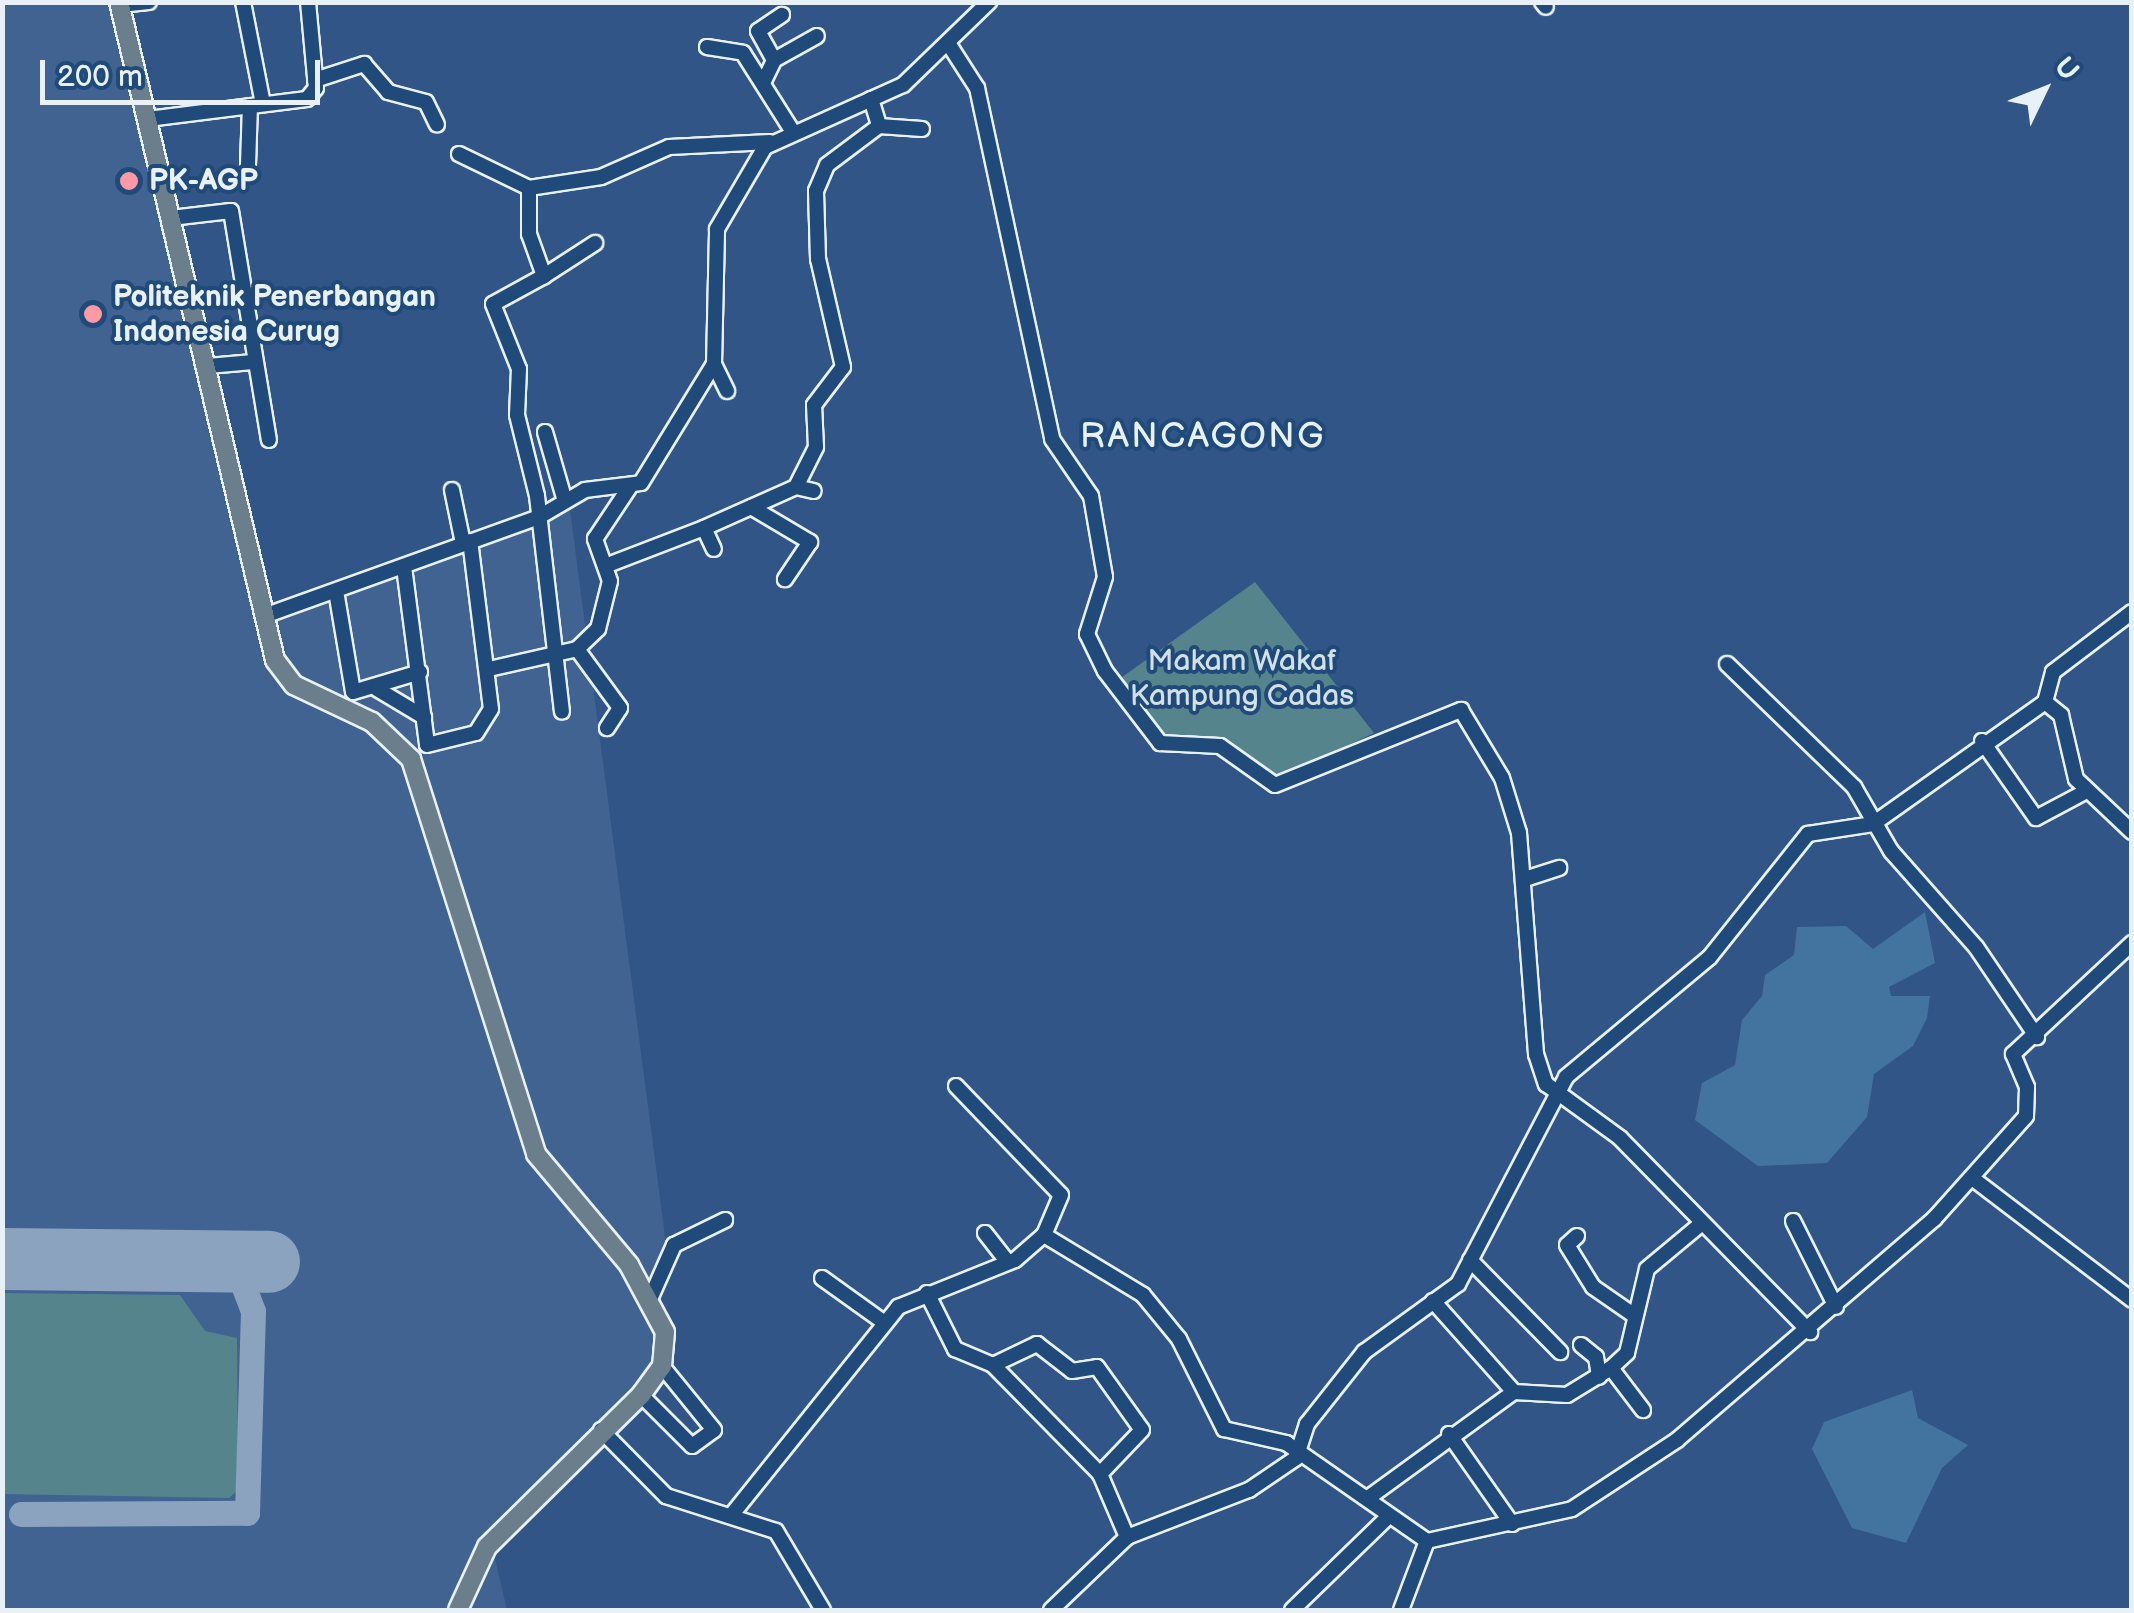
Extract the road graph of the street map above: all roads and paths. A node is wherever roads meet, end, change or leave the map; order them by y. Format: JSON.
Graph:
{"nodes":[{"id":1,"x":149,"y":2,"type":"edge"},
{"id":2,"x":243,"y":2,"type":"edge"},
{"id":3,"x":308,"y":2,"type":"edge"},
{"id":4,"x":989,"y":2,"type":"edge"},
{"id":5,"x":119,"y":4,"type":"edge"},
{"id":6,"x":782,"y":15,"type":"dead end"},
{"id":7,"x":817,"y":36,"type":"dead end"},
{"id":8,"x":950,"y":46,"type":"junction"},
{"id":9,"x":707,"y":47,"type":"dead end"},
{"id":10,"x":774,"y":60,"type":"junction"},
{"id":11,"x":763,"y":83,"type":"junction"},
{"id":12,"x":314,"y":87,"type":"junction"},
{"id":13,"x":871,"y":99,"type":"junction"},
{"id":14,"x":256,"y":105,"type":"junction"},
{"id":15,"x":148,"y":119,"type":"junction"},
{"id":16,"x":437,"y":125,"type":"dead end"},
{"id":17,"x":879,"y":126,"type":"junction"},
{"id":18,"x":791,"y":129,"type":"junction"},
{"id":19,"x":922,"y":130,"type":"dead end"},
{"id":20,"x":770,"y":142,"type":"junction"},
{"id":21,"x":459,"y":154,"type":"dead end"},
{"id":22,"x":248,"y":166,"type":"dead end"},
{"id":23,"x":529,"y":188,"type":"junction"},
{"id":24,"x":171,"y":218,"type":"junction"},
{"id":25,"x":595,"y":243,"type":"dead end"},
{"id":26,"x":544,"y":276,"type":"junction"},
{"id":27,"x":253,"y":362,"type":"junction"},
{"id":28,"x":714,"y":364,"type":"junction"},
{"id":29,"x":208,"y":366,"type":"junction"},
{"id":30,"x":727,"y":391,"type":"dead end"},
{"id":31,"x":545,"y":432,"type":"dead end"},
{"id":32,"x":269,"y":440,"type":"dead end"},
{"id":33,"x":631,"y":485,"type":"junction"},
{"id":34,"x":796,"y":487,"type":"junction"},
{"id":35,"x":452,"y":490,"type":"dead end"},
{"id":36,"x":814,"y":491,"type":"dead end"},
{"id":37,"x":564,"y":498,"type":"junction"},
{"id":38,"x":750,"y":508,"type":"junction"},
{"id":39,"x":539,"y":517,"type":"junction"},
{"id":40,"x":704,"y":528,"type":"junction"},
{"id":41,"x":467,"y":542,"type":"junction"},
{"id":42,"x":714,"y":548,"type":"dead end"},
{"id":43,"x":605,"y":566,"type":"junction"},
{"id":44,"x":404,"y":567,"type":"junction"},
{"id":45,"x":785,"y":579,"type":"dead end"},
{"id":46,"x":336,"y":590,"type":"junction"},
{"id":47,"x":2132,"y":612,"type":"edge"},
{"id":48,"x":264,"y":616,"type":"junction"},
{"id":49,"x":553,"y":649,"type":"junction"},
{"id":50,"x":577,"y":649,"type":"junction"},
{"id":51,"x":1727,"y":664,"type":"dead end"},
{"id":52,"x":488,"y":669,"type":"junction"},
{"id":53,"x":420,"y":672,"type":"junction"},
{"id":54,"x":376,"y":688,"type":"junction"},
{"id":55,"x":2044,"y":702,"type":"junction"},
{"id":56,"x":562,"y":712,"type":"dead end"},
{"id":57,"x":424,"y":717,"type":"junction"},
{"id":58,"x":607,"y":728,"type":"dead end"},
{"id":59,"x":1982,"y":742,"type":"junction"},
{"id":60,"x":2086,"y":792,"type":"junction"},
{"id":61,"x":1873,"y":824,"type":"junction"},
{"id":62,"x":2132,"y":832,"type":"edge"},
{"id":63,"x":1560,"y":868,"type":"dead end"},
{"id":64,"x":1528,"y":878,"type":"junction"},
{"id":65,"x":2132,"y":943,"type":"edge"},
{"id":66,"x":2037,"y":1037,"type":"junction"},
{"id":67,"x":956,"y":1086,"type":"dead end"},
{"id":68,"x":1553,"y":1092,"type":"junction"},
{"id":69,"x":1972,"y":1178,"type":"junction"},
{"id":70,"x":725,"y":1220,"type":"dead end"},
{"id":71,"x":1794,"y":1222,"type":"dead end"},
{"id":72,"x":1701,"y":1224,"type":"junction"},
{"id":73,"x":985,"y":1233,"type":"dead end"},
{"id":74,"x":1044,"y":1235,"type":"junction"},
{"id":75,"x":1577,"y":1236,"type":"dead end"},
{"id":76,"x":1470,"y":1260,"type":"junction"},
{"id":77,"x":1006,"y":1261,"type":"junction"},
{"id":78,"x":822,"y":1278,"type":"dead end"},
{"id":79,"x":927,"y":1293,"type":"junction"},
{"id":80,"x":652,"y":1297,"type":"junction"},
{"id":81,"x":2132,"y":1300,"type":"edge"},
{"id":82,"x":1433,"y":1301,"type":"junction"},
{"id":83,"x":1836,"y":1308,"type":"junction"},
{"id":84,"x":1632,"y":1314,"type":"junction"},
{"id":85,"x":882,"y":1321,"type":"junction"},
{"id":86,"x":1810,"y":1332,"type":"junction"},
{"id":87,"x":1581,"y":1346,"type":"dead end"},
{"id":88,"x":1560,"y":1352,"type":"dead end"},
{"id":89,"x":993,"y":1364,"type":"junction"},
{"id":90,"x":662,"y":1366,"type":"junction"},
{"id":91,"x":1605,"y":1372,"type":"junction"},
{"id":92,"x":1514,"y":1392,"type":"junction"},
{"id":93,"x":641,"y":1395,"type":"junction"},
{"id":94,"x":1644,"y":1410,"type":"dead end"},
{"id":95,"x":601,"y":1430,"type":"junction"},
{"id":96,"x":1449,"y":1434,"type":"junction"},
{"id":97,"x":1296,"y":1458,"type":"junction"},
{"id":98,"x":1100,"y":1474,"type":"junction"},
{"id":99,"x":1368,"y":1498,"type":"junction"},
{"id":100,"x":734,"y":1512,"type":"junction"},
{"id":101,"x":1389,"y":1516,"type":"junction"},
{"id":102,"x":1512,"y":1524,"type":"junction"},
{"id":103,"x":1128,"y":1537,"type":"junction"},
{"id":104,"x":1427,"y":1541,"type":"junction"},
{"id":105,"x":458,"y":1610,"type":"edge"},
{"id":106,"x":823,"y":1610,"type":"edge"},
{"id":107,"x":1050,"y":1610,"type":"edge"},
{"id":108,"x":1292,"y":1610,"type":"edge"},
{"id":109,"x":1400,"y":1610,"type":"edge"}],
"edges":[{"from":1,"to":5,"type":"street"},
{"from":2,"to":14,"type":"street"},
{"from":3,"to":12,"type":"street"},
{"from":4,"to":8,"type":"street"},
{"from":5,"to":15,"type":"main road"},
{"from":6,"to":10,"type":"street"},
{"from":7,"to":10,"type":"street"},
{"from":8,"to":13,"type":"street"},
{"from":8,"to":64,"type":"street"},
{"from":9,"to":11,"type":"street"},
{"from":10,"to":11,"type":"street"},
{"from":11,"to":18,"type":"street"},
{"from":12,"to":14,"type":"street"},
{"from":12,"to":16,"type":"street"},
{"from":13,"to":17,"type":"street"},
{"from":13,"to":18,"type":"street"},
{"from":14,"to":15,"type":"street"},
{"from":14,"to":22,"type":"street"},
{"from":15,"to":24,"type":"main road"},
{"from":17,"to":19,"type":"street"},
{"from":17,"to":34,"type":"street"},
{"from":18,"to":20,"type":"street"},
{"from":20,"to":23,"type":"street"},
{"from":20,"to":28,"type":"street"},
{"from":21,"to":23,"type":"street"},
{"from":23,"to":26,"type":"street"},
{"from":24,"to":27,"type":"street"},
{"from":24,"to":29,"type":"main road"},
{"from":25,"to":26,"type":"street"},
{"from":26,"to":39,"type":"street"},
{"from":27,"to":29,"type":"street"},
{"from":27,"to":32,"type":"street"},
{"from":28,"to":30,"type":"street"},
{"from":28,"to":33,"type":"street"},
{"from":29,"to":48,"type":"main road"},
{"from":31,"to":37,"type":"street"},
{"from":33,"to":37,"type":"street"},
{"from":33,"to":43,"type":"street"},
{"from":34,"to":36,"type":"street"},
{"from":34,"to":38,"type":"street"},
{"from":35,"to":41,"type":"street"},
{"from":37,"to":39,"type":"street"},
{"from":38,"to":40,"type":"street"},
{"from":38,"to":45,"type":"street"},
{"from":39,"to":41,"type":"street"},
{"from":39,"to":49,"type":"street"},
{"from":40,"to":42,"type":"street"},
{"from":40,"to":43,"type":"street"},
{"from":41,"to":44,"type":"street"},
{"from":41,"to":52,"type":"street"},
{"from":43,"to":50,"type":"street"},
{"from":44,"to":46,"type":"street"},
{"from":44,"to":53,"type":"street"},
{"from":46,"to":48,"type":"street"},
{"from":46,"to":54,"type":"street"},
{"from":47,"to":55,"type":"street"},
{"from":48,"to":80,"type":"main road"},
{"from":49,"to":50,"type":"street"},
{"from":49,"to":52,"type":"street"},
{"from":49,"to":56,"type":"street"},
{"from":50,"to":58,"type":"street"},
{"from":51,"to":61,"type":"street"},
{"from":52,"to":57,"type":"street"},
{"from":53,"to":54,"type":"street"},
{"from":53,"to":57,"type":"street"},
{"from":54,"to":57,"type":"street"},
{"from":55,"to":59,"type":"street"},
{"from":55,"to":60,"type":"street"},
{"from":59,"to":60,"type":"street"},
{"from":59,"to":61,"type":"street"},
{"from":60,"to":62,"type":"street"},
{"from":61,"to":66,"type":"street"},
{"from":61,"to":68,"type":"street"},
{"from":63,"to":64,"type":"street"},
{"from":64,"to":68,"type":"street"},
{"from":65,"to":66,"type":"street"},
{"from":66,"to":69,"type":"street"},
{"from":67,"to":74,"type":"street"},
{"from":68,"to":72,"type":"street"},
{"from":68,"to":76,"type":"street"},
{"from":69,"to":81,"type":"street"},
{"from":69,"to":83,"type":"street"},
{"from":70,"to":80,"type":"street"},
{"from":71,"to":83,"type":"street"},
{"from":72,"to":84,"type":"street"},
{"from":72,"to":86,"type":"street"},
{"from":73,"to":77,"type":"street"},
{"from":74,"to":77,"type":"street"},
{"from":74,"to":97,"type":"street"},
{"from":75,"to":84,"type":"street"},
{"from":76,"to":82,"type":"street"},
{"from":76,"to":88,"type":"street"},
{"from":77,"to":79,"type":"street"},
{"from":78,"to":85,"type":"street"},
{"from":79,"to":85,"type":"street"},
{"from":79,"to":89,"type":"street"},
{"from":80,"to":90,"type":"main road"},
{"from":82,"to":92,"type":"street"},
{"from":82,"to":97,"type":"street"},
{"from":83,"to":86,"type":"street"},
{"from":84,"to":91,"type":"street"},
{"from":85,"to":100,"type":"street"},
{"from":86,"to":102,"type":"street"},
{"from":87,"to":91,"type":"street"},
{"from":89,"to":98,"type":"street"},
{"from":89,"to":98,"type":"street"},
{"from":90,"to":93,"type":"main road"},
{"from":90,"to":93,"type":"street"},
{"from":91,"to":92,"type":"street"},
{"from":91,"to":94,"type":"street"},
{"from":92,"to":96,"type":"street"},
{"from":93,"to":95,"type":"main road"},
{"from":95,"to":100,"type":"street"},
{"from":95,"to":105,"type":"main road"},
{"from":96,"to":99,"type":"street"},
{"from":96,"to":102,"type":"street"},
{"from":97,"to":99,"type":"street"},
{"from":97,"to":103,"type":"street"},
{"from":98,"to":103,"type":"street"},
{"from":99,"to":101,"type":"street"},
{"from":100,"to":106,"type":"street"},
{"from":101,"to":104,"type":"street"},
{"from":101,"to":108,"type":"street"},
{"from":102,"to":104,"type":"street"},
{"from":103,"to":107,"type":"street"},
{"from":104,"to":109,"type":"street"}]}
